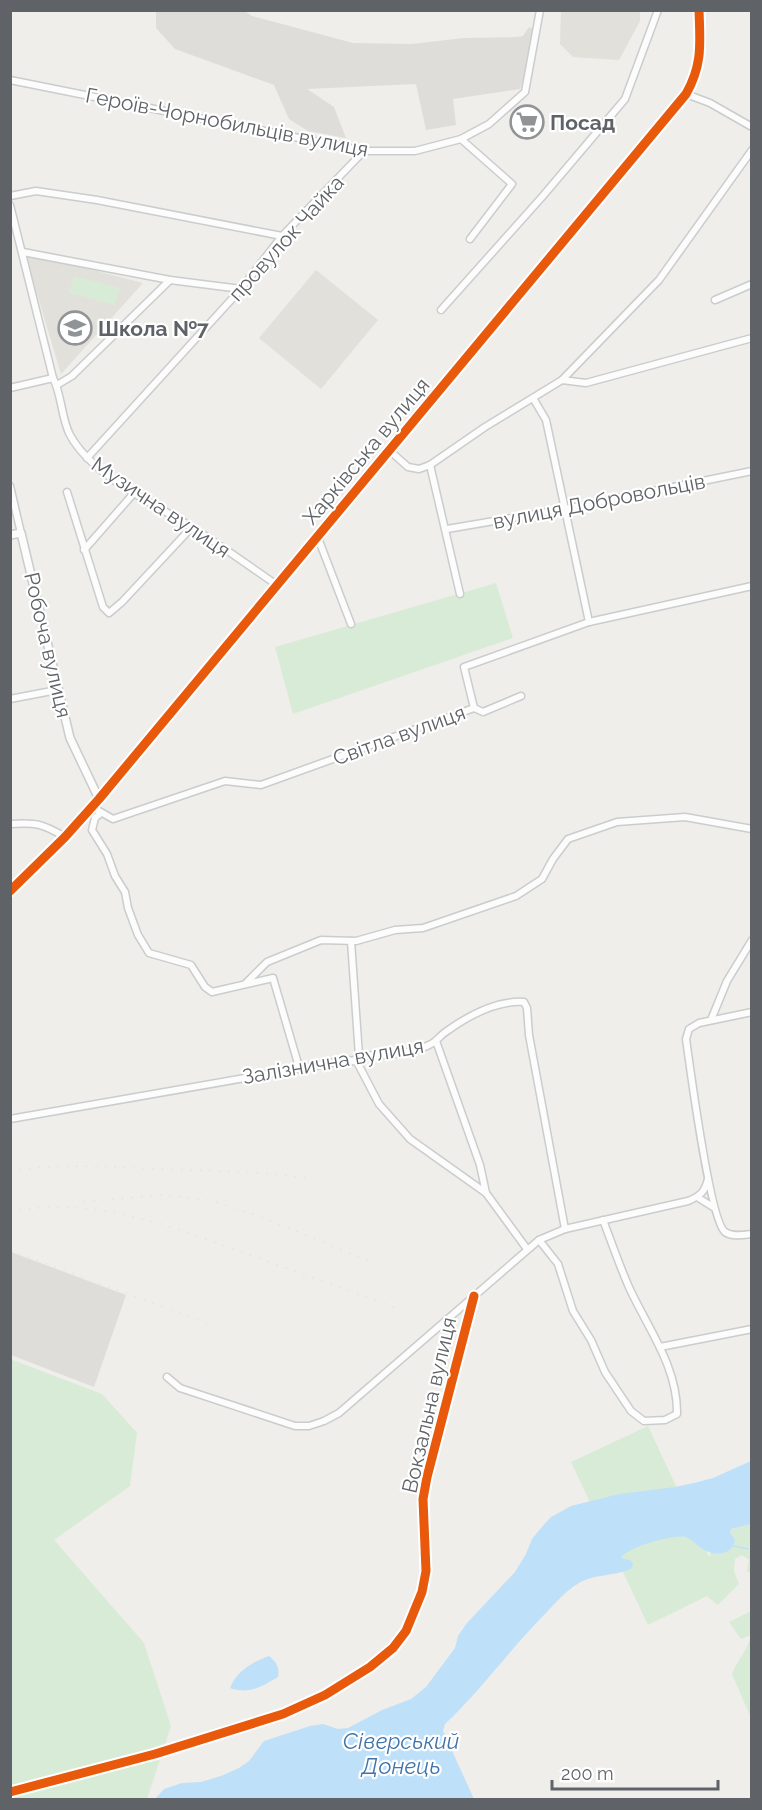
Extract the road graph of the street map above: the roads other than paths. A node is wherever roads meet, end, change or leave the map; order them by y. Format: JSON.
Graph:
{"nodes":[{"id":1,"x":540,"y":10,"type":"edge"},
{"id":2,"x":658,"y":10,"type":"edge"},
{"id":3,"x":699,"y":10,"type":"edge"},
{"id":4,"x":10,"y":80,"type":"edge"},
{"id":5,"x":686,"y":94,"type":"junction"},
{"id":6,"x":752,"y":127,"type":"edge"},
{"id":7,"x":461,"y":138,"type":"junction"},
{"id":8,"x":752,"y":150,"type":"edge"},
{"id":9,"x":364,"y":151,"type":"junction"},
{"id":10,"x":10,"y":196,"type":"edge"},
{"id":11,"x":10,"y":206,"type":"edge"},
{"id":12,"x":282,"y":236,"type":"junction"},
{"id":13,"x":470,"y":239,"type":"dead end"},
{"id":14,"x":23,"y":252,"type":"junction"},
{"id":15,"x":170,"y":280,"type":"junction"},
{"id":16,"x":752,"y":284,"type":"edge"},
{"id":17,"x":241,"y":289,"type":"junction"},
{"id":18,"x":715,"y":300,"type":"dead end"},
{"id":19,"x":441,"y":310,"type":"dead end"},
{"id":20,"x":752,"y":338,"type":"edge"},
{"id":21,"x":53,"y":378,"type":"junction"},
{"id":22,"x":562,"y":380,"type":"junction"},
{"id":23,"x":57,"y":385,"type":"junction"},
{"id":24,"x":10,"y":388,"type":"edge"},
{"id":25,"x":533,"y":398,"type":"junction"},
{"id":26,"x":390,"y":451,"type":"junction"},
{"id":27,"x":87,"y":458,"type":"junction"},
{"id":28,"x":430,"y":465,"type":"junction"},
{"id":29,"x":752,"y":471,"type":"edge"},
{"id":30,"x":10,"y":486,"type":"edge"},
{"id":31,"x":67,"y":492,"type":"dead end"},
{"id":32,"x":134,"y":493,"type":"junction"},
{"id":33,"x":565,"y":509,"type":"junction"},
{"id":34,"x":192,"y":527,"type":"junction"},
{"id":35,"x":447,"y":530,"type":"junction"},
{"id":36,"x":21,"y":533,"type":"junction"},
{"id":37,"x":10,"y":536,"type":"edge"},
{"id":38,"x":318,"y":538,"type":"junction"},
{"id":39,"x":84,"y":550,"type":"junction"},
{"id":40,"x":277,"y":585,"type":"junction"},
{"id":41,"x":752,"y":586,"type":"edge"},
{"id":42,"x":460,"y":594,"type":"dead end"},
{"id":43,"x":589,"y":622,"type":"junction"},
{"id":44,"x":351,"y":624,"type":"dead end"},
{"id":45,"x":57,"y":690,"type":"junction"},
{"id":46,"x":521,"y":696,"type":"dead end"},
{"id":47,"x":10,"y":699,"type":"edge"},
{"id":48,"x":474,"y":708,"type":"junction"},
{"id":49,"x":99,"y":799,"type":"junction"},
{"id":50,"x":92,"y":807,"type":"junction"},
{"id":51,"x":101,"y":813,"type":"junction"},
{"id":52,"x":10,"y":825,"type":"edge"},
{"id":53,"x":752,"y":829,"type":"edge"},
{"id":54,"x":65,"y":837,"type":"junction"},
{"id":55,"x":10,"y":891,"type":"edge"},
{"id":56,"x":752,"y":940,"type":"edge"},
{"id":57,"x":351,"y":941,"type":"junction"},
{"id":58,"x":245,"y":984,"type":"junction"},
{"id":59,"x":752,"y":1012,"type":"edge"},
{"id":60,"x":711,"y":1020,"type":"junction"},
{"id":61,"x":436,"y":1041,"type":"junction"},
{"id":62,"x":356,"y":1058,"type":"junction"},
{"id":63,"x":299,"y":1067,"type":"junction"},
{"id":64,"x":10,"y":1119,"type":"edge"},
{"id":65,"x":708,"y":1179,"type":"junction"},
{"id":66,"x":486,"y":1193,"type":"junction"},
{"id":67,"x":697,"y":1197,"type":"junction"},
{"id":68,"x":713,"y":1208,"type":"junction"},
{"id":69,"x":603,"y":1220,"type":"junction"},
{"id":70,"x":565,"y":1229,"type":"junction"},
{"id":71,"x":752,"y":1234,"type":"edge"},
{"id":72,"x":539,"y":1240,"type":"junction"},
{"id":73,"x":527,"y":1249,"type":"junction"},
{"id":74,"x":474,"y":1296,"type":"junction"},
{"id":75,"x":752,"y":1329,"type":"edge"},
{"id":76,"x":660,"y":1347,"type":"junction"},
{"id":77,"x":167,"y":1377,"type":"dead end"},
{"id":78,"x":10,"y":1792,"type":"edge"}],
"edges":[{"from":1,"to":7,"type":"street","name":"Героїв-Чорнобильців вулиця"},
{"from":2,"to":19,"type":"street"},
{"from":3,"to":5,"type":"street","name":"Харківська вулиця"},
{"from":4,"to":9,"type":"street","name":"Героїв-Чорнобильців вулиця"},
{"from":5,"to":6,"type":"street"},
{"from":5,"to":26,"type":"street","name":"Харківська вулиця"},
{"from":7,"to":9,"type":"street","name":"Героїв-Чорнобильців вулиця"},
{"from":7,"to":13,"type":"street"},
{"from":8,"to":22,"type":"street"},
{"from":9,"to":12,"type":"street","name":"провулок Чайка"},
{"from":10,"to":12,"type":"street"},
{"from":11,"to":14,"type":"street","name":"Музична вулиця"},
{"from":12,"to":17,"type":"street","name":"провулок Чайка"},
{"from":14,"to":15,"type":"street"},
{"from":14,"to":21,"type":"street","name":"Музична вулиця"},
{"from":15,"to":17,"type":"street"},
{"from":15,"to":23,"type":"street"},
{"from":16,"to":18,"type":"street"},
{"from":17,"to":27,"type":"street","name":"провулок Чайка"},
{"from":20,"to":22,"type":"street"},
{"from":21,"to":23,"type":"street","name":"Музична вулиця"},
{"from":21,"to":24,"type":"street"},
{"from":22,"to":25,"type":"street"},
{"from":23,"to":27,"type":"street","name":"Музична вулиця"},
{"from":25,"to":28,"type":"street"},
{"from":25,"to":33,"type":"street"},
{"from":26,"to":28,"type":"street"},
{"from":26,"to":38,"type":"street","name":"Харківська вулиця"},
{"from":27,"to":32,"type":"street","name":"Музична вулиця"},
{"from":28,"to":35,"type":"street"},
{"from":29,"to":33,"type":"street","name":"вулиця Добровольців"},
{"from":30,"to":36,"type":"street","name":"Робоча вулиця"},
{"from":31,"to":39,"type":"street"},
{"from":32,"to":34,"type":"street","name":"Музична вулиця"},
{"from":32,"to":39,"type":"street"},
{"from":33,"to":35,"type":"street","name":"вулиця Добровольців"},
{"from":33,"to":43,"type":"street"},
{"from":34,"to":39,"type":"street"},
{"from":34,"to":40,"type":"street","name":"Музична вулиця"},
{"from":35,"to":42,"type":"street"},
{"from":36,"to":37,"type":"street"},
{"from":36,"to":45,"type":"street","name":"Робоча вулиця"},
{"from":38,"to":40,"type":"street","name":"Харківська вулиця"},
{"from":38,"to":44,"type":"street"},
{"from":40,"to":49,"type":"street","name":"Харківська вулиця"},
{"from":41,"to":43,"type":"street","name":"Світла вулиця"},
{"from":43,"to":48,"type":"street","name":"Світла вулиця"},
{"from":45,"to":47,"type":"street"},
{"from":45,"to":49,"type":"street","name":"Робоча вулиця"},
{"from":46,"to":48,"type":"street"},
{"from":48,"to":51,"type":"street","name":"Світла вулиця"},
{"from":49,"to":50,"type":"street","name":"Харківська вулиця"},
{"from":50,"to":51,"type":"street"},
{"from":50,"to":54,"type":"street","name":"Харківська вулиця"},
{"from":51,"to":58,"type":"street"},
{"from":52,"to":54,"type":"street"},
{"from":53,"to":57,"type":"street"},
{"from":54,"to":55,"type":"street","name":"Харківська вулиця"},
{"from":56,"to":60,"type":"street"},
{"from":57,"to":58,"type":"street"},
{"from":57,"to":62,"type":"street"},
{"from":58,"to":63,"type":"street"},
{"from":59,"to":60,"type":"street"},
{"from":60,"to":65,"type":"street"},
{"from":61,"to":62,"type":"street","name":"Залізнична вулиця"},
{"from":61,"to":66,"type":"street"},
{"from":61,"to":70,"type":"street","name":"Залізнична вулиця"},
{"from":62,"to":63,"type":"street","name":"Залізнична вулиця"},
{"from":62,"to":66,"type":"street"},
{"from":63,"to":64,"type":"street","name":"Залізнична вулиця"},
{"from":65,"to":67,"type":"street"},
{"from":65,"to":68,"type":"street"},
{"from":66,"to":73,"type":"street"},
{"from":67,"to":68,"type":"street"},
{"from":67,"to":69,"type":"street","name":"Вокзальна вулиця"},
{"from":68,"to":71,"type":"street"},
{"from":69,"to":70,"type":"street","name":"Вокзальна вулиця"},
{"from":69,"to":76,"type":"street"},
{"from":70,"to":72,"type":"street","name":"Вокзальна вулиця"},
{"from":72,"to":73,"type":"street","name":"Вокзальна вулиця"},
{"from":72,"to":76,"type":"street"},
{"from":73,"to":74,"type":"street","name":"Вокзальна вулиця"},
{"from":74,"to":77,"type":"street","name":"Вокзальна вулиця"},
{"from":74,"to":78,"type":"street","name":"Вокзальна вулиця"},
{"from":75,"to":76,"type":"street"}]}
